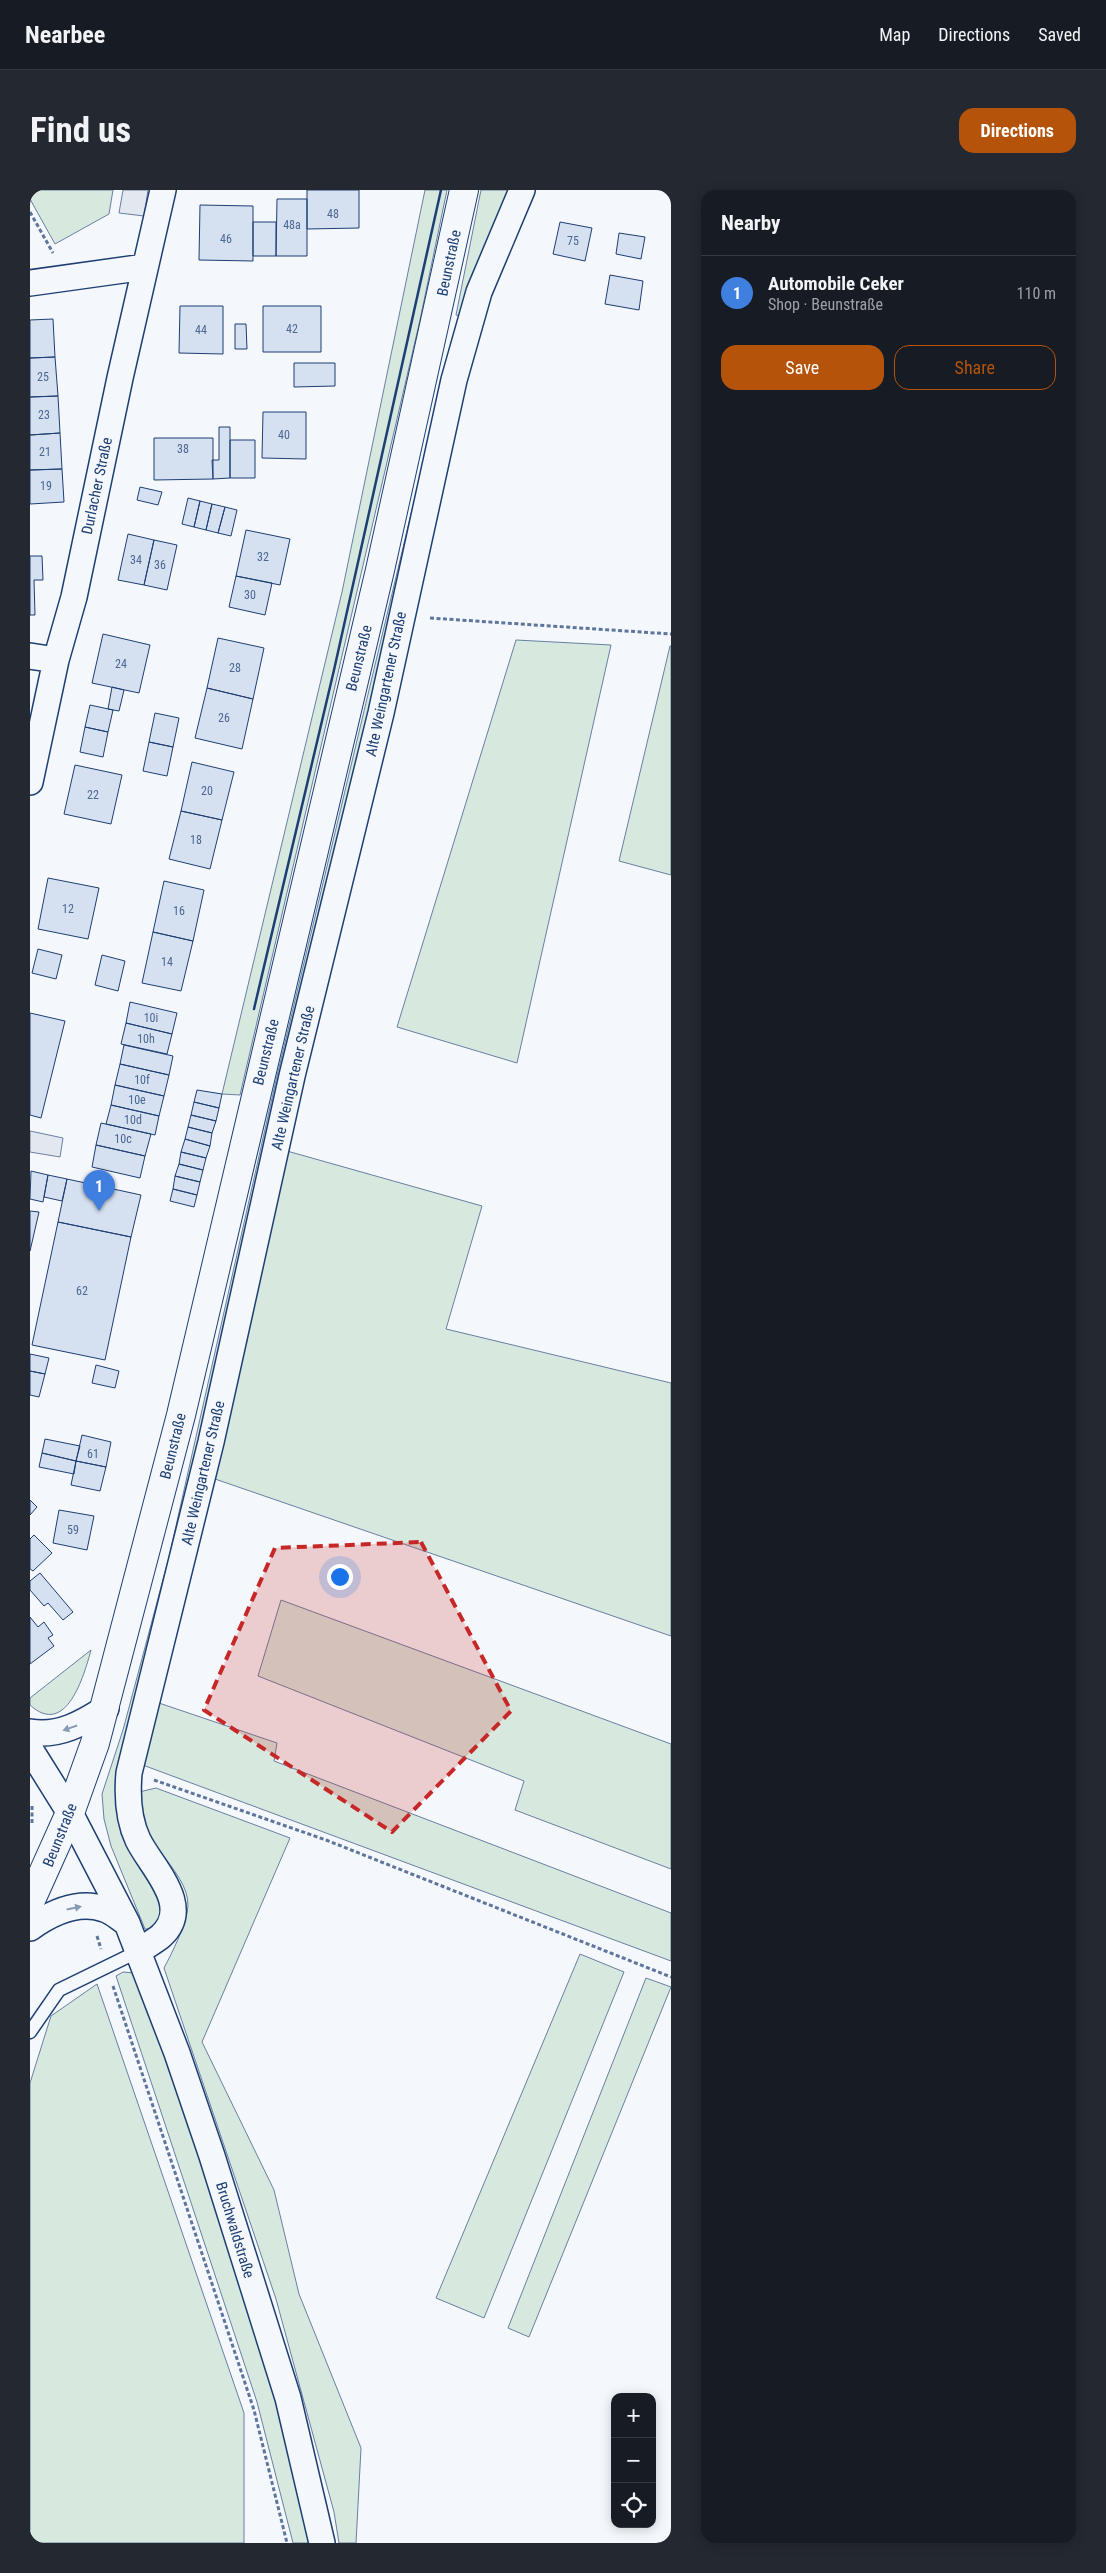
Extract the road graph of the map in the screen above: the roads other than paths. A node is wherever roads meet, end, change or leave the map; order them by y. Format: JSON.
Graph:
{"nodes":[{"id":1,"x":162,"y":190,"type":"edge"},
{"id":2,"x":464,"y":190,"type":"edge"},
{"id":3,"x":522,"y":190,"type":"edge"},
{"id":4,"x":145,"y":267,"type":"junction"},
{"id":5,"x":30,"y":282,"type":"edge"},
{"id":6,"x":30,"y":656,"type":"edge"},
{"id":7,"x":56,"y":660,"type":"junction"},
{"id":8,"x":30,"y":782,"type":"edge"},
{"id":9,"x":106,"y":1708,"type":"junction"},
{"id":10,"x":30,"y":1732,"type":"edge"},
{"id":11,"x":30,"y":1749,"type":"edge"},
{"id":12,"x":70,"y":1813,"type":"junction"},
{"id":13,"x":30,"y":1902,"type":"edge"},
{"id":14,"x":127,"y":1924,"type":"junction"},
{"id":15,"x":30,"y":1928,"type":"edge"},
{"id":16,"x":139,"y":1951,"type":"junction"},
{"id":17,"x":30,"y":2032,"type":"edge"},
{"id":18,"x":322,"y":2543,"type":"edge"}],
"edges":[{"from":1,"to":4,"type":"street","name":"Durlacher Straße"},
{"from":2,"to":9,"type":"main road","name":"Beunstraße"},
{"from":3,"to":16,"type":"street","name":"Alte Weingartener Straße"},
{"from":4,"to":5,"type":"street"},
{"from":4,"to":7,"type":"street","name":"Durlacher Straße"},
{"from":6,"to":7,"type":"street"},
{"from":7,"to":8,"type":"street","name":"Durlacher Straße"},
{"from":9,"to":10,"type":"street","one_way":true},
{"from":9,"to":12,"type":"main road","name":"Beunstraße"},
{"from":11,"to":12,"type":"street","name":"Bruchwaldstraße"},
{"from":12,"to":13,"type":"main road","name":"Beunstraße"},
{"from":12,"to":14,"type":"street","name":"Bruchwaldstraße"},
{"from":15,"to":14,"type":"street","one_way":true},
{"from":14,"to":16,"type":"street","name":"Bruchwaldstraße"},
{"from":16,"to":17,"type":"lane"},
{"from":16,"to":18,"type":"street","name":"Bruchwaldstraße"}]}
